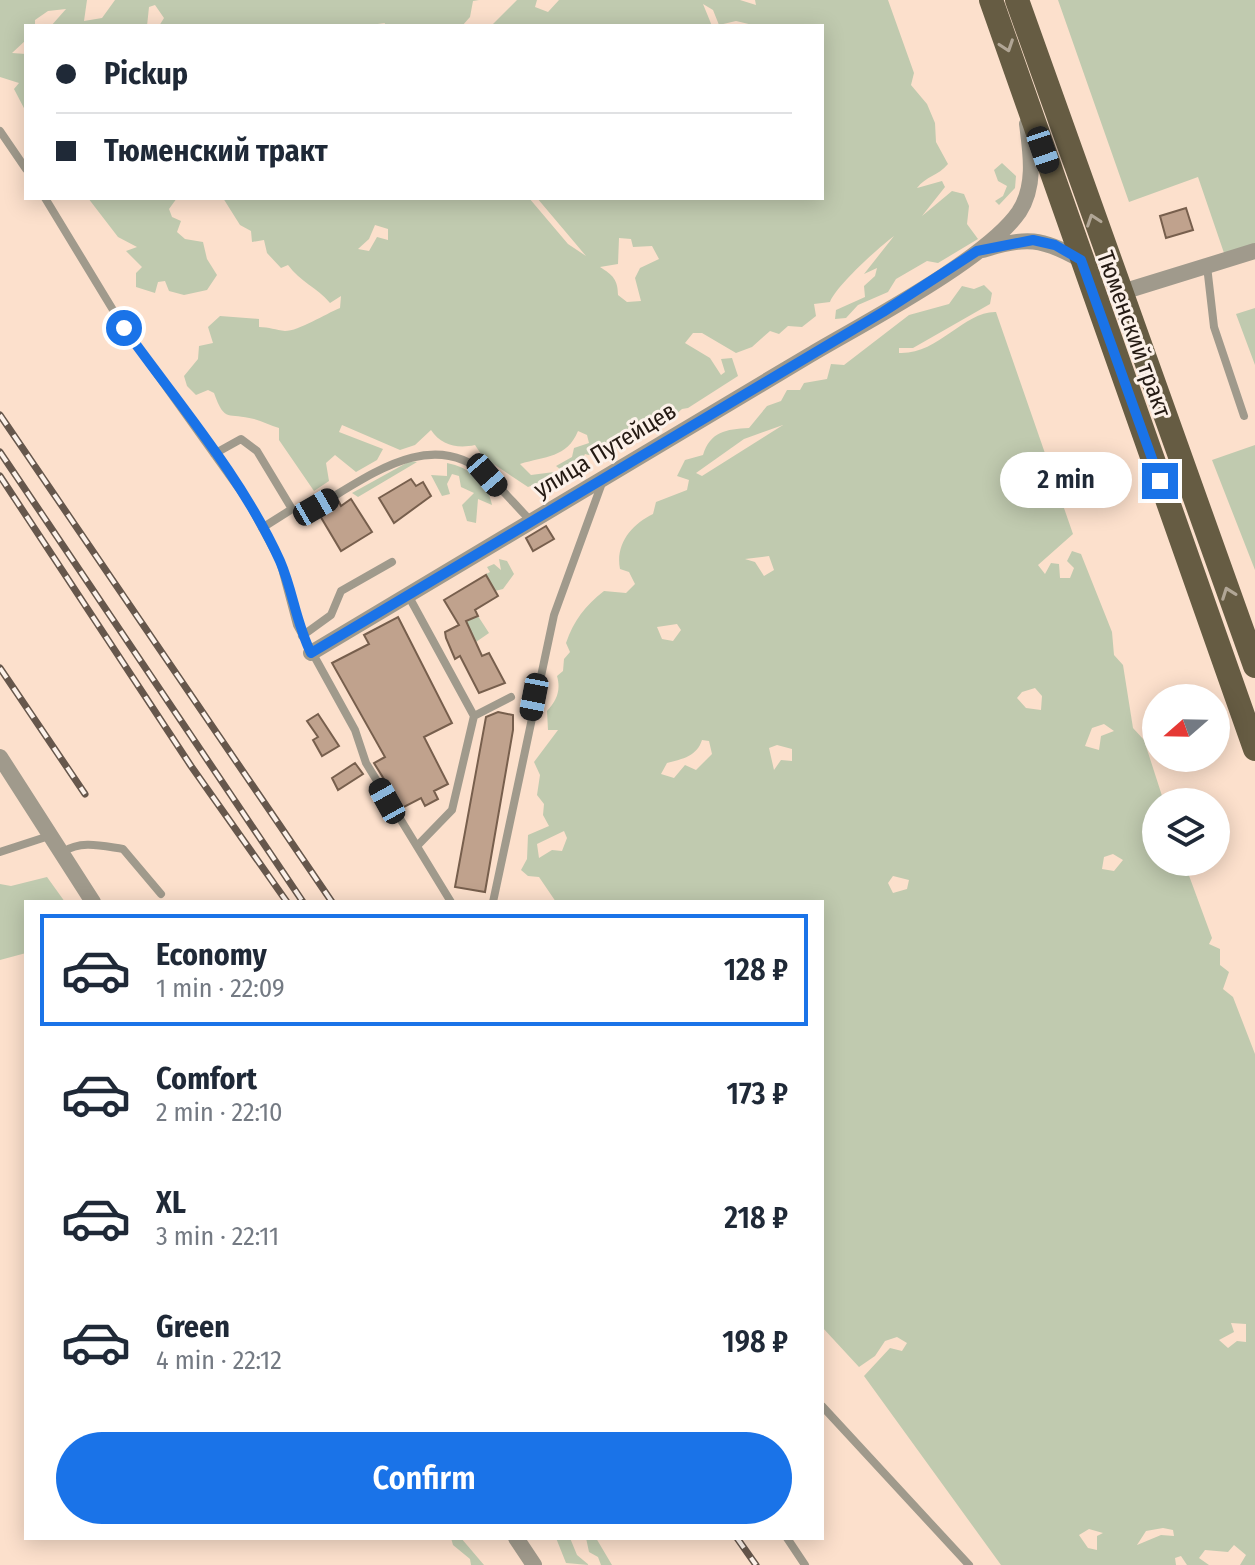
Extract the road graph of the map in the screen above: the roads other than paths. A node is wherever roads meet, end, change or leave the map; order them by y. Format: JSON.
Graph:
{"nodes":[{"id":1,"x":991,"y":0,"type":"edge"},
{"id":2,"x":1017,"y":0,"type":"edge"},
{"id":3,"x":1023,"y":92,"type":"junction"},
{"id":4,"x":0,"y":131,"type":"edge"},
{"id":5,"x":24,"y":166,"type":"edge"},
{"id":6,"x":46,"y":200,"type":"edge"},
{"id":7,"x":977,"y":251,"type":"junction"},
{"id":8,"x":1255,"y":251,"type":"edge"},
{"id":9,"x":1081,"y":260,"type":"junction"},
{"id":10,"x":1207,"y":265,"type":"junction"},
{"id":11,"x":1119,"y":293,"type":"junction"},
{"id":12,"x":1244,"y":416,"type":"dead end"},
{"id":13,"x":214,"y":454,"type":"junction"},
{"id":14,"x":604,"y":479,"type":"junction"},
{"id":15,"x":316,"y":507,"type":"dead end"},
{"id":16,"x":532,"y":522,"type":"junction"},
{"id":17,"x":262,"y":528,"type":"junction"},
{"id":18,"x":392,"y":562,"type":"dead end"},
{"id":19,"x":408,"y":595,"type":"junction"},
{"id":20,"x":302,"y":636,"type":"junction"},
{"id":21,"x":311,"y":653,"type":"junction"},
{"id":22,"x":1255,"y":666,"type":"edge"},
{"id":23,"x":511,"y":697,"type":"dead end"},
{"id":24,"x":474,"y":716,"type":"junction"},
{"id":25,"x":1255,"y":749,"type":"edge"},
{"id":26,"x":0,"y":757,"type":"edge"},
{"id":27,"x":52,"y":835,"type":"junction"},
{"id":28,"x":418,"y":845,"type":"junction"},
{"id":29,"x":0,"y":852,"type":"edge"},
{"id":30,"x":63,"y":852,"type":"junction"},
{"id":31,"x":161,"y":894,"type":"dead end"},
{"id":32,"x":92,"y":900,"type":"edge"},
{"id":33,"x":450,"y":900,"type":"edge"},
{"id":34,"x":493,"y":900,"type":"edge"},
{"id":35,"x":824,"y":1408,"type":"edge"},
{"id":36,"x":517,"y":1540,"type":"edge"},
{"id":37,"x":788,"y":1540,"type":"edge"},
{"id":38,"x":534,"y":1565,"type":"edge"},
{"id":39,"x":805,"y":1565,"type":"edge"},
{"id":40,"x":969,"y":1565,"type":"edge"}],
"edges":[{"from":1,"to":3,"type":"main road","name":"Тюменский тракт","one_way":true},
{"from":11,"to":2,"type":"main road","name":"Тюменский тракт","one_way":true},
{"from":3,"to":7,"type":"street"},
{"from":3,"to":9,"type":"main road","name":"Тюменский тракт"},
{"from":4,"to":5,"type":"lane"},
{"from":6,"to":13,"type":"lane"},
{"from":7,"to":9,"type":"street"},
{"from":7,"to":14,"type":"street","name":"улица Путейцев"},
{"from":8,"to":10,"type":"street"},
{"from":9,"to":25,"type":"main road","name":"Тюменский тракт"},
{"from":10,"to":11,"type":"street"},
{"from":10,"to":12,"type":"lane"},
{"from":22,"to":11,"type":"main road","name":"Тюменский тракт","one_way":true},
{"from":13,"to":17,"type":"lane"},
{"from":13,"to":17,"type":"lane"},
{"from":14,"to":16,"type":"street","name":"улица Путейцев"},
{"from":14,"to":34,"type":"lane"},
{"from":15,"to":16,"type":"lane"},
{"from":16,"to":19,"type":"street","name":"улица Путейцев"},
{"from":17,"to":20,"type":"lane"},
{"from":18,"to":20,"type":"lane"},
{"from":19,"to":21,"type":"street","name":"улица Путейцев"},
{"from":19,"to":24,"type":"lane"},
{"from":20,"to":21,"type":"lane"},
{"from":21,"to":28,"type":"lane"},
{"from":23,"to":24,"type":"lane"},
{"from":24,"to":28,"type":"lane"},
{"from":26,"to":27,"type":"street"},
{"from":27,"to":29,"type":"lane"},
{"from":27,"to":30,"type":"street"},
{"from":28,"to":33,"type":"lane"},
{"from":30,"to":31,"type":"lane"},
{"from":30,"to":32,"type":"street"},
{"from":35,"to":40,"type":"lane"},
{"from":36,"to":38,"type":"street"},
{"from":37,"to":39,"type":"lane"}]}
